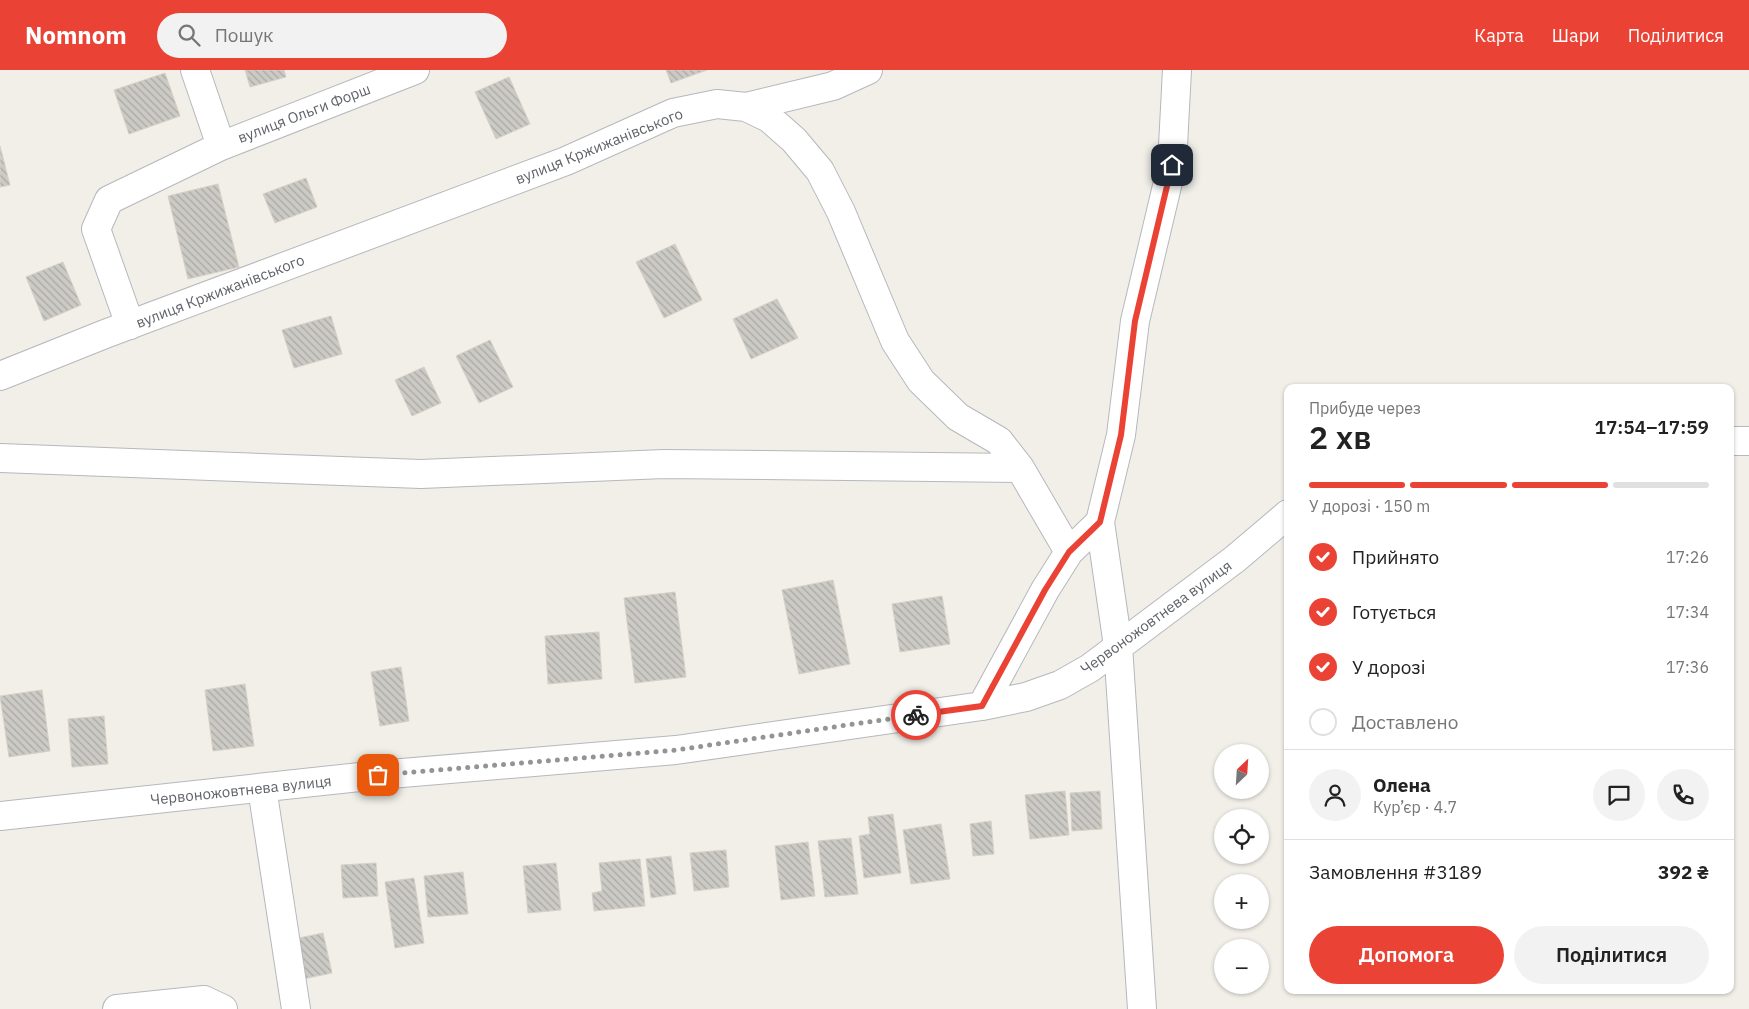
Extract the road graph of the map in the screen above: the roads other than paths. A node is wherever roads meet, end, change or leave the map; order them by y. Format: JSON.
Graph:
{"nodes":[{"id":1,"x":195,"y":70,"type":"edge"},
{"id":2,"x":415,"y":70,"type":"edge"},
{"id":3,"x":868,"y":70,"type":"edge"},
{"id":4,"x":1177,"y":70,"type":"edge"},
{"id":5,"x":746,"y":107,"type":"junction"},
{"id":6,"x":221,"y":146,"type":"junction"},
{"id":7,"x":130,"y":325,"type":"junction"},
{"id":8,"x":0,"y":376,"type":"edge"},
{"id":9,"x":1749,"y":441,"type":"edge"},
{"id":10,"x":1734,"y":442,"type":"edge"},
{"id":11,"x":0,"y":458,"type":"edge"},
{"id":12,"x":1020,"y":468,"type":"junction"},
{"id":13,"x":1284,"y":517,"type":"edge"},
{"id":14,"x":1100,"y":522,"type":"junction"},
{"id":15,"x":1069,"y":552,"type":"junction"},
{"id":16,"x":1118,"y":646,"type":"junction"},
{"id":17,"x":982,"y":706,"type":"junction"},
{"id":18,"x":262,"y":788,"type":"junction"},
{"id":19,"x":0,"y":816,"type":"edge"},
{"id":20,"x":116,"y":1009,"type":"edge"},
{"id":21,"x":223,"y":1009,"type":"edge"},
{"id":22,"x":296,"y":1009,"type":"edge"},
{"id":23,"x":1142,"y":1009,"type":"edge"}],
"edges":[{"from":1,"to":6,"type":"street","name":"вулиця Ольги Форш"},
{"from":2,"to":6,"type":"street","name":"вулиця Ольги Форш"},
{"from":3,"to":5,"type":"street"},
{"from":4,"to":14,"type":"street"},
{"from":5,"to":7,"type":"street","name":"вулиця Кржижанівського"},
{"from":5,"to":12,"type":"street","name":"вулиця Кржижанівського"},
{"from":6,"to":7,"type":"street","name":"вулиця Ольги Форш"},
{"from":7,"to":8,"type":"street","name":"вулиця Кржижанівського"},
{"from":9,"to":10,"type":"street"},
{"from":11,"to":12,"type":"street"},
{"from":12,"to":15,"type":"street","name":"вулиця Кржижанівського"},
{"from":13,"to":16,"type":"street","name":"Червоножовтнева вулиця"},
{"from":14,"to":15,"type":"street"},
{"from":14,"to":16,"type":"street"},
{"from":15,"to":17,"type":"street"},
{"from":16,"to":17,"type":"street","name":"Червоножовтнева вулиця"},
{"from":16,"to":23,"type":"street"},
{"from":17,"to":18,"type":"street","name":"Червоножовтнева вулиця"},
{"from":18,"to":19,"type":"street","name":"Червоножовтнева вулиця"},
{"from":18,"to":22,"type":"street"},
{"from":20,"to":21,"type":"street"}]}
